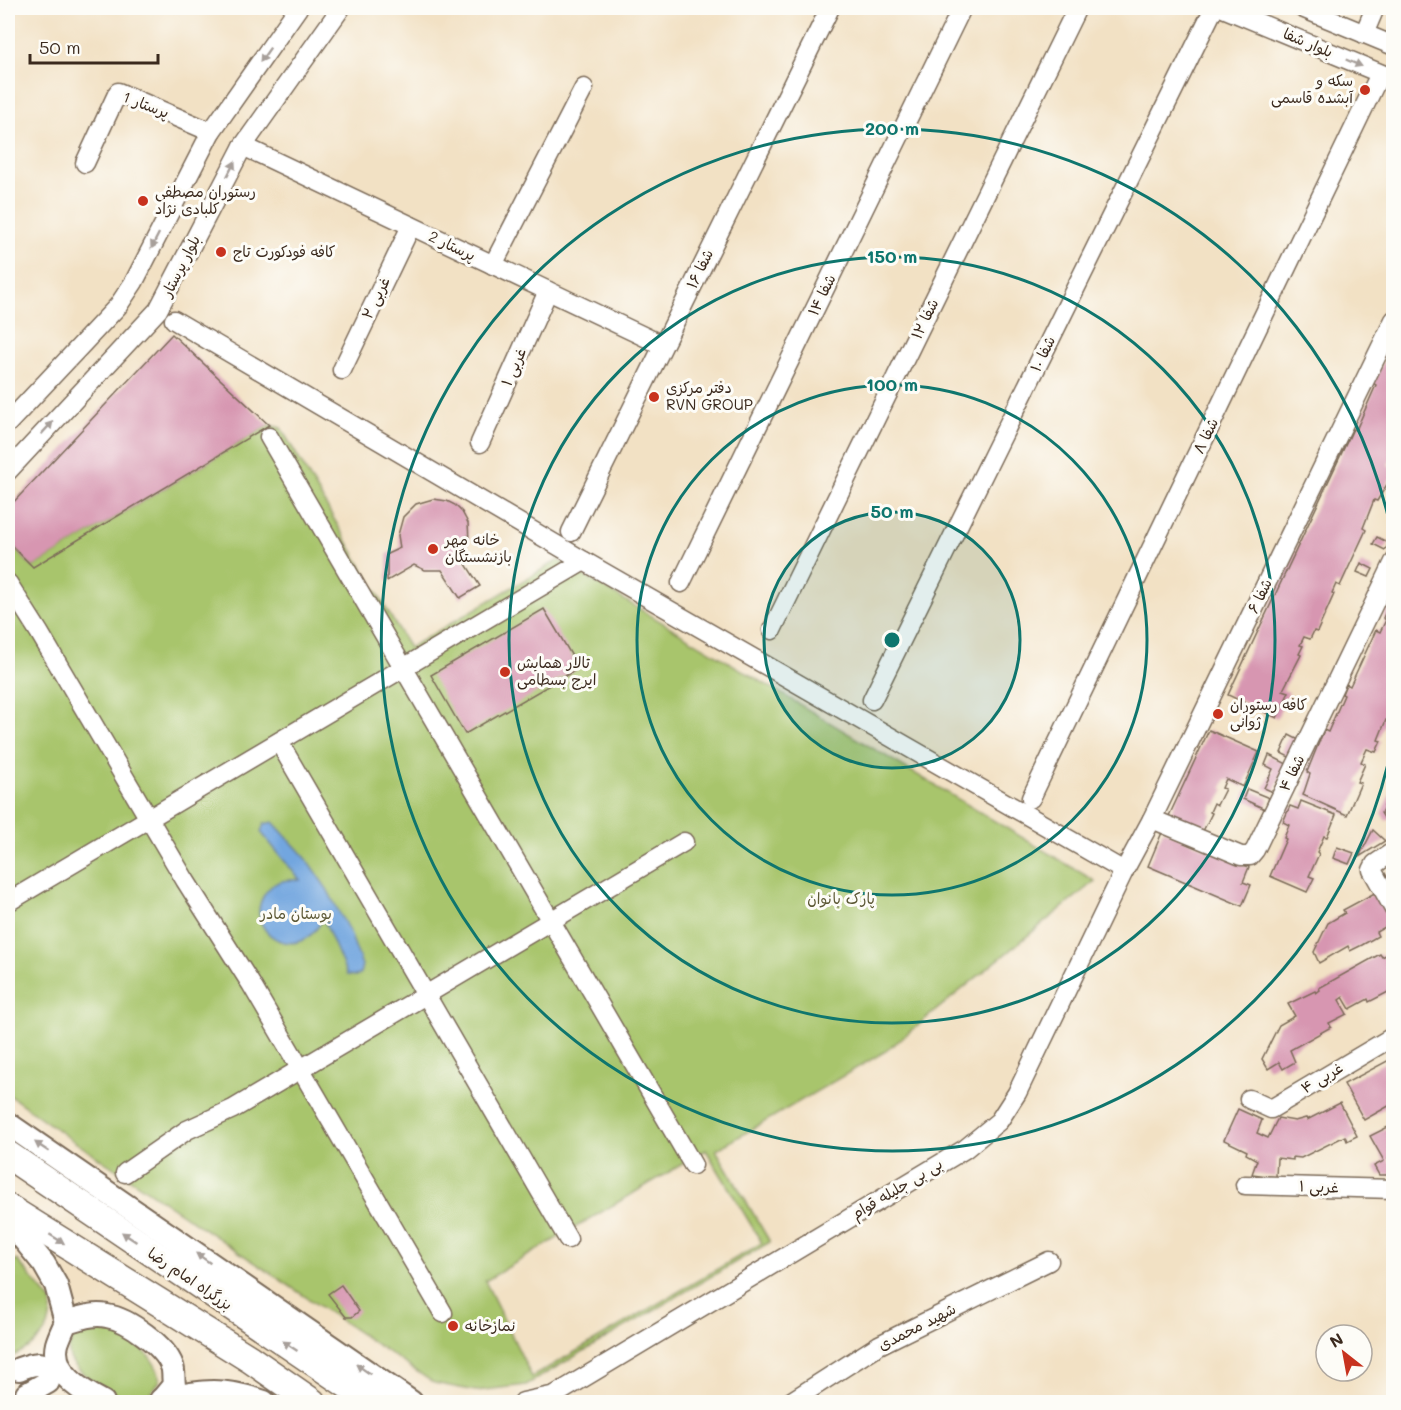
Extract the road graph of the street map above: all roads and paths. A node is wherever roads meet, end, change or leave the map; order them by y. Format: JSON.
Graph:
{"nodes":[{"id":1,"x":298,"y":8,"type":"edge"},
{"id":2,"x":341,"y":8,"type":"edge"},
{"id":3,"x":830,"y":8,"type":"edge"},
{"id":4,"x":962,"y":8,"type":"edge"},
{"id":5,"x":1077,"y":8,"type":"edge"},
{"id":6,"x":1215,"y":8,"type":"edge"},
{"id":7,"x":1223,"y":8,"type":"edge"},
{"id":8,"x":1302,"y":8,"type":"edge"},
{"id":9,"x":1375,"y":8,"type":"edge"},
{"id":10,"x":1364,"y":34,"type":"junction"},
{"id":11,"x":1394,"y":46,"type":"edge"},
{"id":12,"x":1387,"y":76,"type":"edge"},
{"id":13,"x":585,"y":88,"type":"dead end"},
{"id":14,"x":212,"y":132,"type":"junction"},
{"id":15,"x":243,"y":146,"type":"junction"},
{"id":16,"x":85,"y":163,"type":"dead end"},
{"id":17,"x":411,"y":226,"type":"junction"},
{"id":18,"x":493,"y":265,"type":"junction"},
{"id":19,"x":548,"y":291,"type":"junction"},
{"id":20,"x":174,"y":320,"type":"dead end"},
{"id":21,"x":1394,"y":320,"type":"edge"},
{"id":22,"x":662,"y":345,"type":"junction"},
{"id":23,"x":342,"y":370,"type":"dead end"},
{"id":24,"x":8,"y":423,"type":"edge"},
{"id":25,"x":270,"y":437,"type":"dead end"},
{"id":26,"x":480,"y":442,"type":"dead end"},
{"id":27,"x":8,"y":471,"type":"edge"},
{"id":28,"x":571,"y":532,"type":"dead end"},
{"id":29,"x":584,"y":561,"type":"junction"},
{"id":30,"x":1394,"y":562,"type":"edge"},
{"id":31,"x":8,"y":583,"type":"edge"},
{"id":32,"x":681,"y":583,"type":"dead end"},
{"id":33,"x":772,"y":630,"type":"dead end"},
{"id":34,"x":404,"y":668,"type":"junction"},
{"id":35,"x":872,"y":700,"type":"dead end"},
{"id":36,"x":279,"y":742,"type":"junction"},
{"id":37,"x":1031,"y":798,"type":"dead end"},
{"id":38,"x":149,"y":819,"type":"junction"},
{"id":39,"x":1152,"y":819,"type":"junction"},
{"id":40,"x":684,"y":842,"type":"dead end"},
{"id":41,"x":1394,"y":851,"type":"edge"},
{"id":42,"x":1124,"y":871,"type":"junction"},
{"id":43,"x":8,"y":902,"type":"edge"},
{"id":44,"x":1394,"y":909,"type":"edge"},
{"id":45,"x":551,"y":921,"type":"junction"},
{"id":46,"x":426,"y":994,"type":"junction"},
{"id":47,"x":1394,"y":1036,"type":"edge"},
{"id":48,"x":301,"y":1069,"type":"junction"},
{"id":49,"x":1249,"y":1099,"type":"dead end"},
{"id":50,"x":8,"y":1124,"type":"edge"},
{"id":51,"x":8,"y":1155,"type":"edge"},
{"id":52,"x":693,"y":1165,"type":"dead end"},
{"id":53,"x":125,"y":1173,"type":"dead end"},
{"id":54,"x":1245,"y":1185,"type":"dead end"},
{"id":55,"x":1394,"y":1189,"type":"edge"},
{"id":56,"x":8,"y":1208,"type":"edge"},
{"id":57,"x":8,"y":1220,"type":"edge"},
{"id":58,"x":568,"y":1239,"type":"dead end"},
{"id":59,"x":1049,"y":1261,"type":"dead end"},
{"id":60,"x":443,"y":1313,"type":"dead end"},
{"id":61,"x":66,"y":1322,"type":"junction"},
{"id":62,"x":57,"y":1345,"type":"junction"},
{"id":63,"x":14,"y":1371,"type":"edge"},
{"id":64,"x":73,"y":1383,"type":"junction"},
{"id":65,"x":17,"y":1396,"type":"edge"},
{"id":66,"x":547,"y":1399,"type":"edge"},
{"id":67,"x":160,"y":1401,"type":"edge"},
{"id":68,"x":103,"y":1402,"type":"edge"},
{"id":69,"x":264,"y":1402,"type":"edge"},
{"id":70,"x":312,"y":1402,"type":"edge"},
{"id":71,"x":374,"y":1402,"type":"edge"},
{"id":72,"x":411,"y":1402,"type":"edge"},
{"id":73,"x":524,"y":1402,"type":"edge"},
{"id":74,"x":790,"y":1402,"type":"edge"}],
"edges":[{"from":1,"to":14,"type":"street","one_way":true},
{"from":2,"to":15,"type":"street","name":"بلوار پرستار"},
{"from":3,"to":22,"type":"street","name":"شفا ۱۶"},
{"from":4,"to":32,"type":"street","name":"شفا ۱۴"},
{"from":5,"to":33,"type":"street","name":"شفا ۱۲"},
{"from":6,"to":35,"type":"street","name":"شفا ۱۰"},
{"from":7,"to":12,"type":"street","name":"بلوار شفا","one_way":true},
{"from":8,"to":10,"type":"street","name":"بلوار شفا"},
{"from":9,"to":10,"type":"street"},
{"from":10,"to":11,"type":"street","name":"بلوار شفا"},
{"from":12,"to":37,"type":"street","name":"شفا ۸"},
{"from":13,"to":18,"type":"street"},
{"from":14,"to":16,"type":"street","name":"پرستار 1"},
{"from":14,"to":24,"type":"street","one_way":true},
{"from":15,"to":17,"type":"street","name":"پرستار 2"},
{"from":27,"to":15,"type":"street","name":"بلوار پرستار","one_way":true},
{"from":17,"to":18,"type":"street","name":"پرستار 2"},
{"from":17,"to":23,"type":"street","name":"۲ غربی"},
{"from":18,"to":19,"type":"street","name":"پرستار 2"},
{"from":19,"to":22,"type":"street","name":"پرستار 2"},
{"from":19,"to":26,"type":"street","name":"۱ غربی"},
{"from":20,"to":29,"type":"street"},
{"from":21,"to":39,"type":"street","name":"شفا ۶"},
{"from":22,"to":28,"type":"street","name":"شفا ۱۶"},
{"from":25,"to":34,"type":"street"},
{"from":29,"to":34,"type":"street"},
{"from":29,"to":42,"type":"street"},
{"from":30,"to":39,"type":"street","name":"شفا ۴"},
{"from":31,"to":38,"type":"street"},
{"from":34,"to":36,"type":"street"},
{"from":34,"to":45,"type":"street"},
{"from":36,"to":38,"type":"street"},
{"from":36,"to":46,"type":"street"},
{"from":38,"to":43,"type":"street"},
{"from":38,"to":48,"type":"street"},
{"from":39,"to":42,"type":"street","name":"شفا ۶"},
{"from":40,"to":45,"type":"street"},
{"from":41,"to":44,"type":"street"},
{"from":42,"to":66,"type":"street","name":"بی بی جلیله قوام"},
{"from":45,"to":46,"type":"street"},
{"from":45,"to":52,"type":"street"},
{"from":46,"to":48,"type":"street"},
{"from":46,"to":58,"type":"street"},
{"from":47,"to":49,"type":"street","name":"غربی ۴"},
{"from":48,"to":53,"type":"street"},
{"from":48,"to":60,"type":"street"},
{"from":72,"to":50,"type":"main road","one_way":true},
{"from":71,"to":51,"type":"highway","name":"بزرگراه امام رضا","one_way":true},
{"from":54,"to":55,"type":"street","name":"غربی ۱"},
{"from":56,"to":70,"type":"highway","one_way":true},
{"from":57,"to":61,"type":"main road"},
{"from":59,"to":74,"type":"street","name":"شهید محمدی"},
{"from":61,"to":62,"type":"main road"},
{"from":61,"to":67,"type":"main road"},
{"from":62,"to":63,"type":"main road"},
{"from":62,"to":64,"type":"main road"},
{"from":63,"to":65,"type":"main road"},
{"from":64,"to":65,"type":"main road"},
{"from":64,"to":68,"type":"main road"},
{"from":66,"to":73,"type":"street","name":"بی بی جلیله قوام"},
{"from":67,"to":69,"type":"main road"}]}
